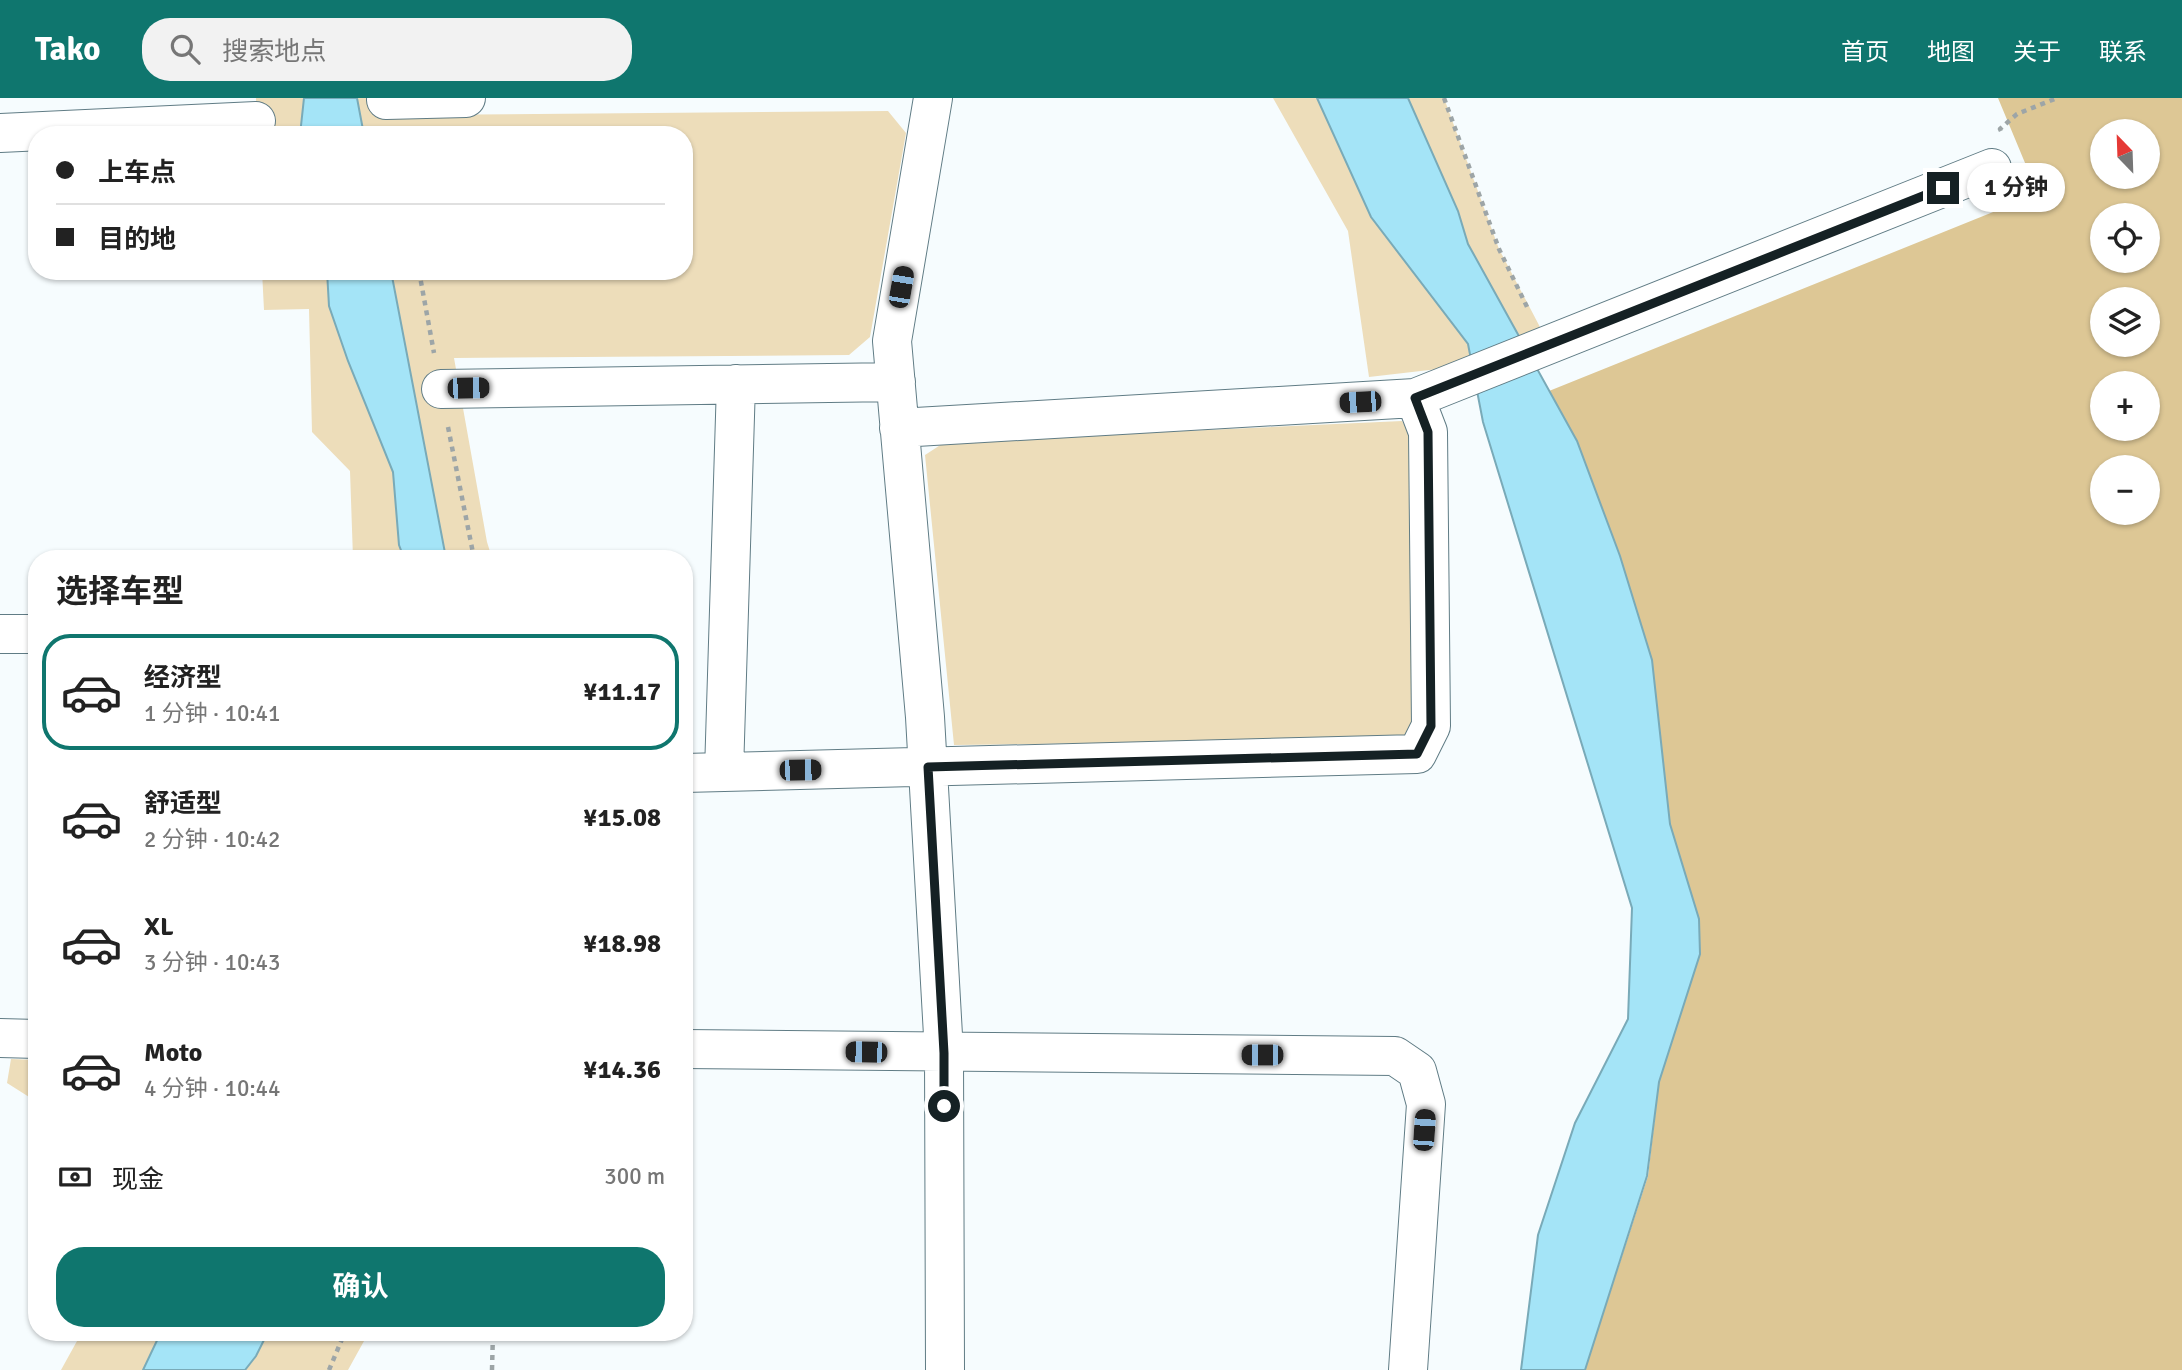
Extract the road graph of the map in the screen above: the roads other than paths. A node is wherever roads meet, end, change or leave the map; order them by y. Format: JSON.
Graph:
{"nodes":[{"id":1,"x":466,"y":98,"type":"edge"},
{"id":2,"x":933,"y":98,"type":"edge"},
{"id":3,"x":386,"y":100,"type":"dead end"},
{"id":4,"x":256,"y":121,"type":"dead end"},
{"id":5,"x":149,"y":126,"type":"edge"},
{"id":6,"x":28,"y":132,"type":"edge"},
{"id":7,"x":0,"y":133,"type":"edge"},
{"id":8,"x":1992,"y":168,"type":"road end"},
{"id":9,"x":896,"y":382,"type":"junction"},
{"id":10,"x":736,"y":384,"type":"junction"},
{"id":11,"x":441,"y":389,"type":"dead end"},
{"id":12,"x":1415,"y":398,"type":"junction"},
{"id":13,"x":900,"y":428,"type":"junction"},
{"id":14,"x":0,"y":634,"type":"edge"},
{"id":15,"x":28,"y":634,"type":"edge"},
{"id":16,"x":928,"y":767,"type":"junction"},
{"id":17,"x":724,"y":772,"type":"junction"},
{"id":18,"x":693,"y":773,"type":"edge"},
{"id":19,"x":0,"y":1038,"type":"edge"},
{"id":20,"x":28,"y":1039,"type":"edge"},
{"id":21,"x":693,"y":1049,"type":"edge"},
{"id":22,"x":944,"y":1053,"type":"junction"},
{"id":23,"x":945,"y":1370,"type":"edge"},
{"id":24,"x":1408,"y":1370,"type":"edge"}],
"edges":[{"from":1,"to":3,"type":"street"},
{"from":2,"to":9,"type":"street"},
{"from":4,"to":5,"type":"street"},
{"from":6,"to":7,"type":"street"},
{"from":8,"to":12,"type":"street"},
{"from":9,"to":10,"type":"street"},
{"from":9,"to":13,"type":"street"},
{"from":10,"to":11,"type":"street"},
{"from":10,"to":17,"type":"street"},
{"from":12,"to":13,"type":"street"},
{"from":12,"to":16,"type":"street"},
{"from":13,"to":16,"type":"street"},
{"from":14,"to":15,"type":"street"},
{"from":16,"to":17,"type":"street"},
{"from":16,"to":22,"type":"street"},
{"from":17,"to":18,"type":"street"},
{"from":19,"to":20,"type":"street"},
{"from":21,"to":22,"type":"street"},
{"from":22,"to":23,"type":"street"},
{"from":22,"to":24,"type":"street"}]}
